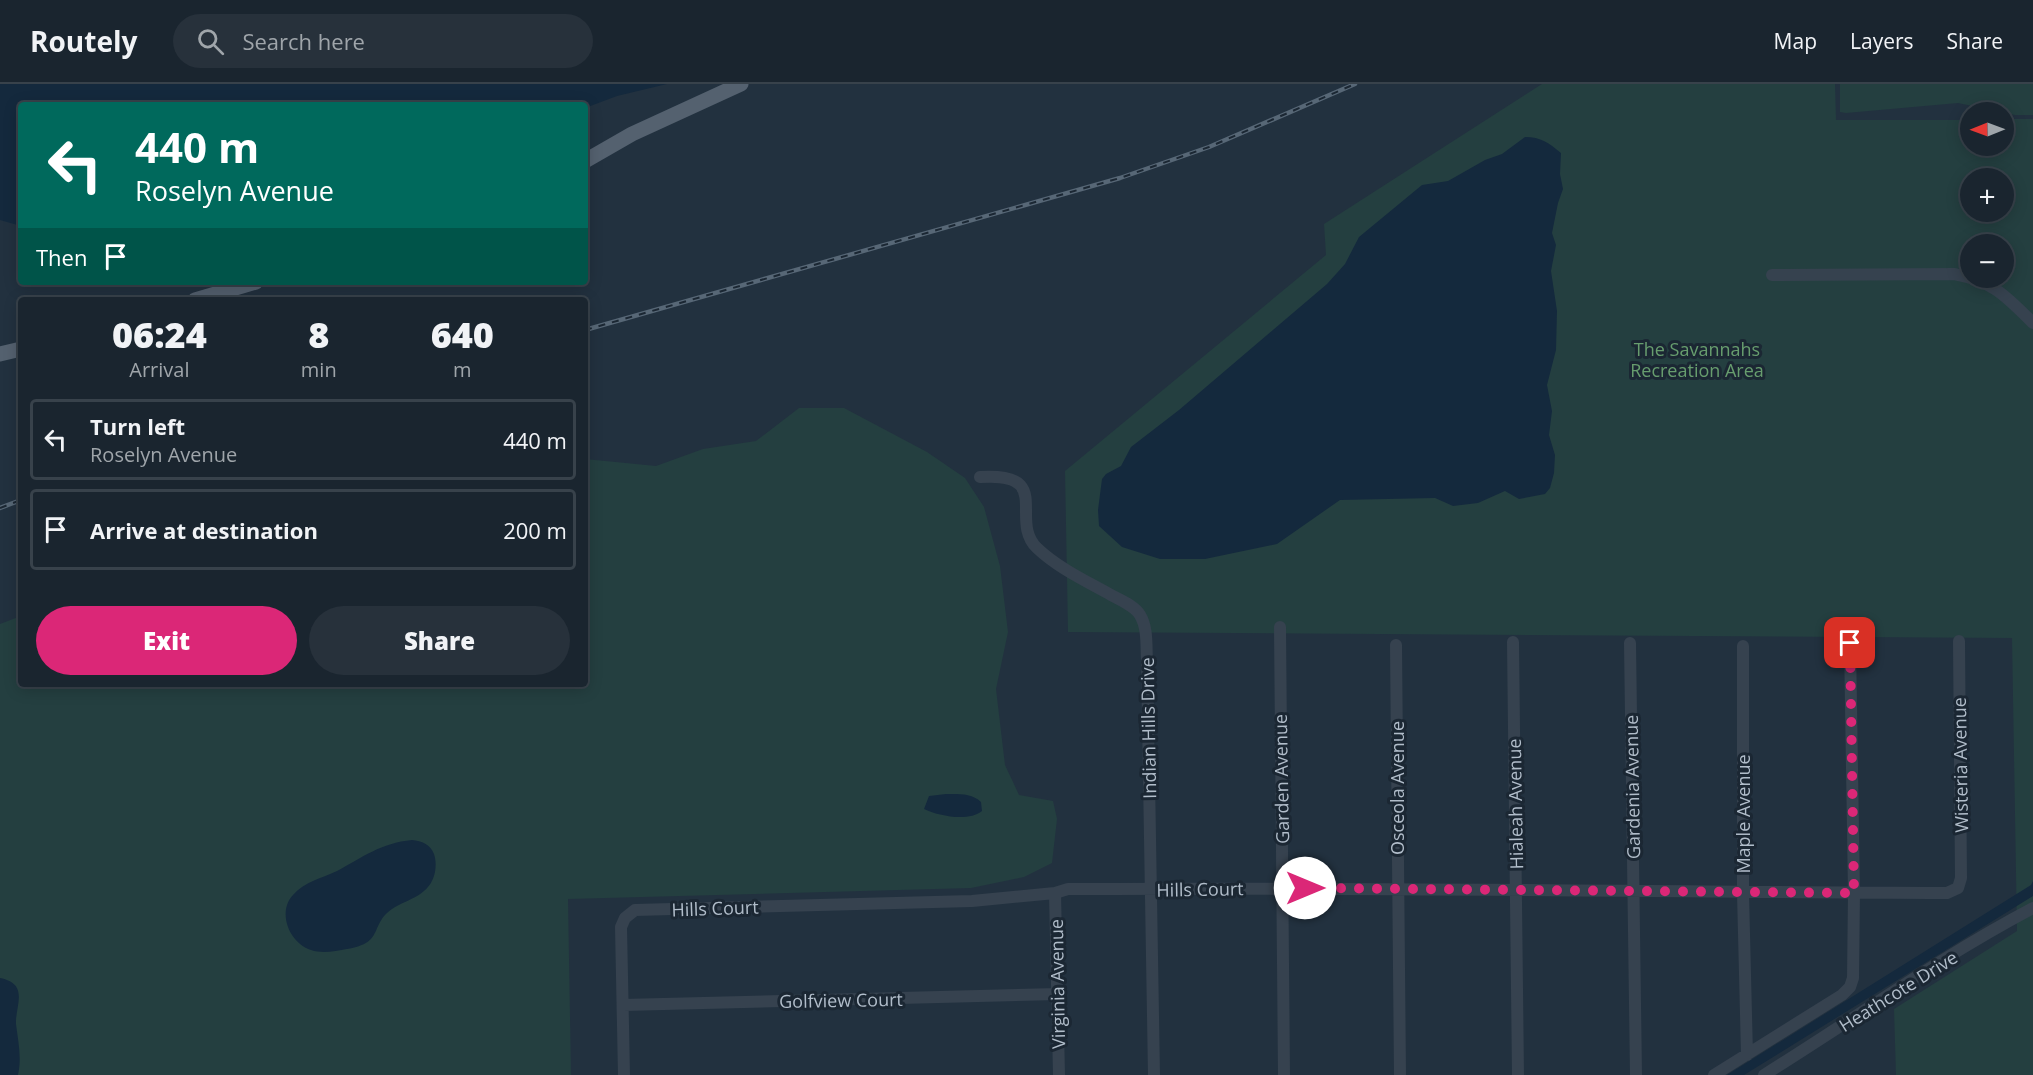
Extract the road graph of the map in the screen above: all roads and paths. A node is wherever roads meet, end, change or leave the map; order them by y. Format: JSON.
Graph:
{"nodes":[{"id":1,"x":741,"y":84,"type":"edge"},
{"id":2,"x":588,"y":159,"type":"edge"},
{"id":3,"x":1772,"y":275,"type":"dead end"},
{"id":4,"x":246,"y":285,"type":"edge"},
{"id":5,"x":205,"y":297,"type":"edge"},
{"id":6,"x":2033,"y":323,"type":"edge"},
{"id":7,"x":18,"y":350,"type":"edge"},
{"id":8,"x":0,"y":354,"type":"edge"},
{"id":9,"x":980,"y":477,"type":"dead end"},
{"id":10,"x":1280,"y":627,"type":"dead end"},
{"id":11,"x":1959,"y":641,"type":"dead end"},
{"id":12,"x":1514,"y":642,"type":"dead end"},
{"id":13,"x":1630,"y":643,"type":"dead end"},
{"id":14,"x":1850,"y":643,"type":"dead end"},
{"id":15,"x":1396,"y":645,"type":"dead end"},
{"id":16,"x":1743,"y":646,"type":"dead end"},
{"id":17,"x":1282,"y":888,"type":"junction"},
{"id":18,"x":1398,"y":888,"type":"junction"},
{"id":19,"x":1958,"y":888,"type":"joint"},
{"id":20,"x":1150,"y":890,"type":"junction"},
{"id":21,"x":1516,"y":890,"type":"junction"},
{"id":22,"x":1633,"y":892,"type":"junction"},
{"id":23,"x":1055,"y":893,"type":"junction"},
{"id":24,"x":1743,"y":893,"type":"junction"},
{"id":25,"x":1854,"y":893,"type":"junction"},
{"id":26,"x":2033,"y":908,"type":"edge"},
{"id":27,"x":1058,"y":994,"type":"junction"},
{"id":28,"x":623,"y":1005,"type":"junction"},
{"id":29,"x":1747,"y":1055,"type":"junction"},
{"id":30,"x":624,"y":1075,"type":"edge"},
{"id":31,"x":1059,"y":1075,"type":"edge"},
{"id":32,"x":1154,"y":1075,"type":"edge"},
{"id":33,"x":1284,"y":1075,"type":"edge"},
{"id":34,"x":1400,"y":1075,"type":"edge"},
{"id":35,"x":1518,"y":1075,"type":"edge"},
{"id":36,"x":1636,"y":1075,"type":"edge"},
{"id":37,"x":1714,"y":1075,"type":"edge"},
{"id":38,"x":1764,"y":1075,"type":"edge"}],
"edges":[{"from":1,"to":2,"type":"main road"},
{"from":3,"to":6,"type":"street"},
{"from":4,"to":5,"type":"main road"},
{"from":7,"to":8,"type":"main road"},
{"from":9,"to":20,"type":"street","name":"Indian Hills Drive"},
{"from":10,"to":17,"type":"street","name":"Garden Avenue"},
{"from":11,"to":19,"type":"street","name":"Wisteria Avenue"},
{"from":12,"to":21,"type":"street","name":"Hialeah Avenue"},
{"from":13,"to":22,"type":"street","name":"Gardenia Avenue"},
{"from":14,"to":25,"type":"street"},
{"from":15,"to":18,"type":"street","name":"Osceola Avenue"},
{"from":16,"to":24,"type":"street","name":"Maple Avenue"},
{"from":17,"to":18,"type":"street","name":"Hills Court"},
{"from":17,"to":20,"type":"street","name":"Hills Court"},
{"from":17,"to":33,"type":"street","name":"Garden Avenue"},
{"from":18,"to":21,"type":"street","name":"Hills Court"},
{"from":18,"to":34,"type":"street","name":"Osceola Avenue"},
{"from":19,"to":25,"type":"street","name":"Hills Court"},
{"from":20,"to":23,"type":"street","name":"Hills Court"},
{"from":20,"to":32,"type":"street","name":"Indian Hills Drive"},
{"from":21,"to":22,"type":"street","name":"Hills Court"},
{"from":21,"to":35,"type":"street","name":"Hialeah Avenue"},
{"from":22,"to":24,"type":"street","name":"Hills Court"},
{"from":22,"to":36,"type":"street","name":"Gardenia Avenue"},
{"from":23,"to":27,"type":"street","name":"Virginia Avenue"},
{"from":23,"to":28,"type":"street","name":"Hills Court"},
{"from":24,"to":25,"type":"street","name":"Hills Court"},
{"from":24,"to":29,"type":"street","name":"Maple Avenue"},
{"from":25,"to":29,"type":"street"},
{"from":26,"to":38,"type":"street","name":"Heathcote Drive"},
{"from":27,"to":28,"type":"street","name":"Golfview Court"},
{"from":27,"to":31,"type":"street","name":"Virginia Avenue"},
{"from":28,"to":30,"type":"street"},
{"from":29,"to":37,"type":"street"}]}
